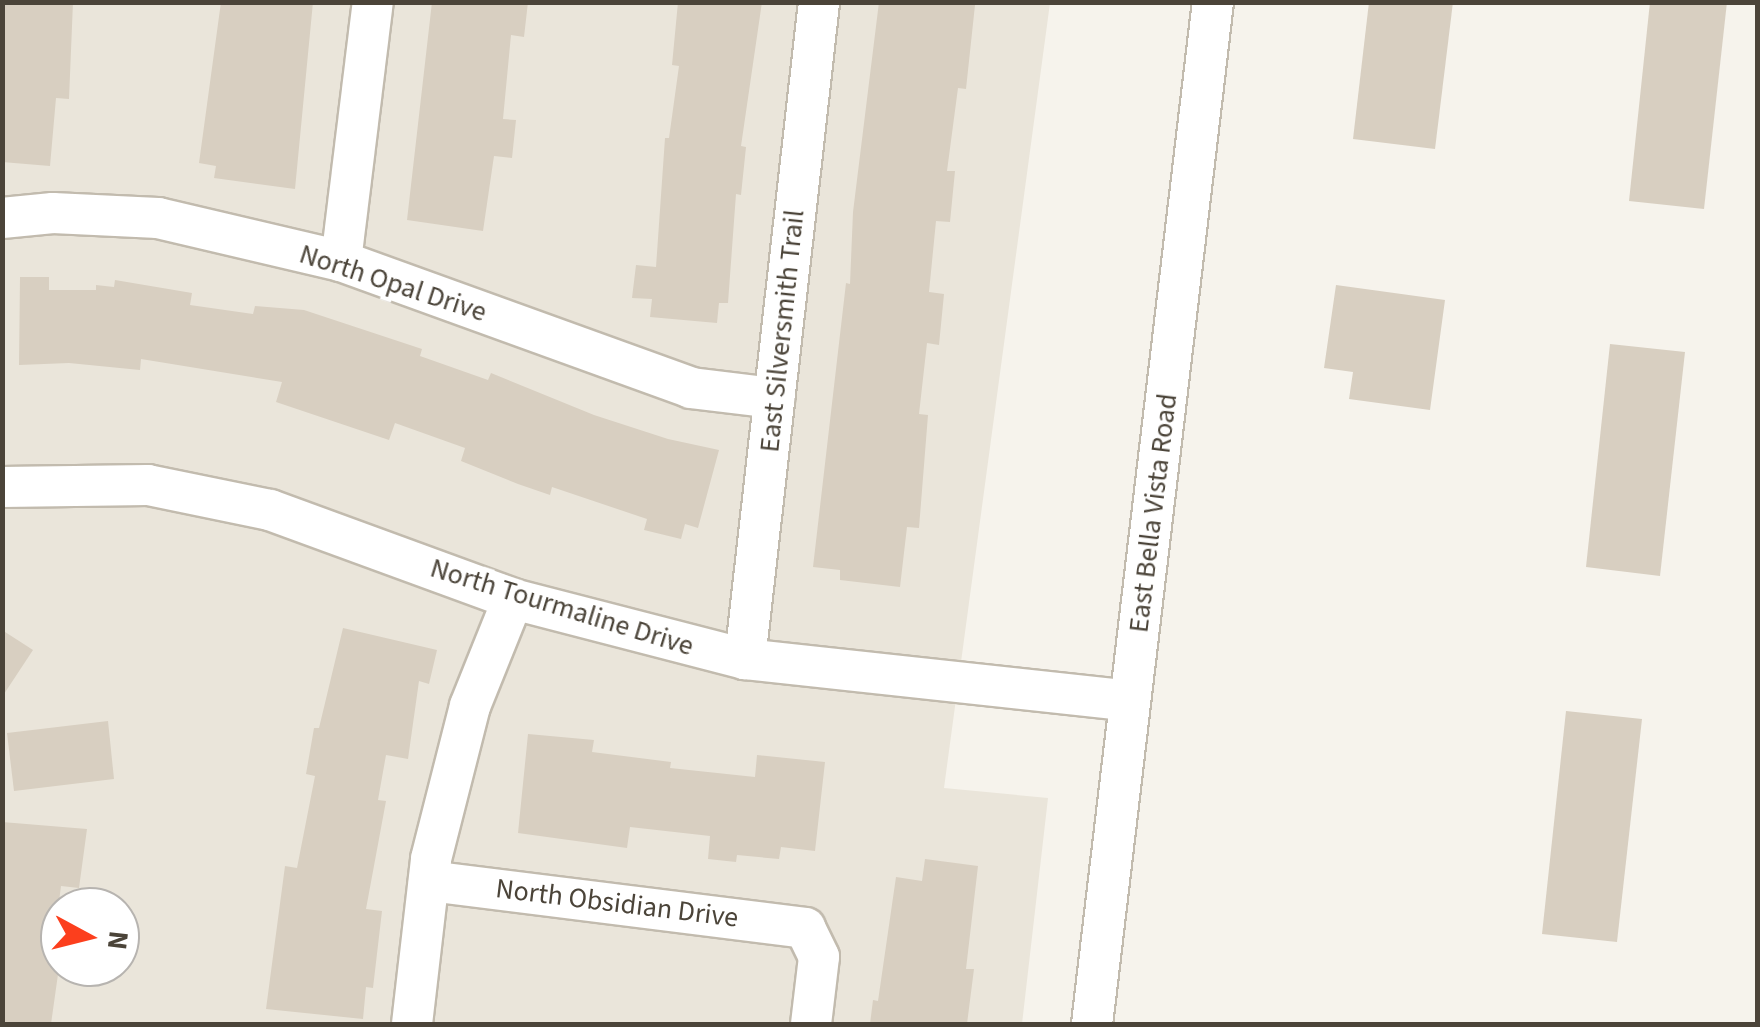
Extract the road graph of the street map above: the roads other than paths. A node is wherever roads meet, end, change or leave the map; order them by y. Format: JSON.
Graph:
{"nodes":[{"id":1,"x":372,"y":2,"type":"edge"},
{"id":2,"x":818,"y":2,"type":"edge"},
{"id":3,"x":1214,"y":2,"type":"edge"},
{"id":4,"x":2,"y":218,"type":"edge"},
{"id":5,"x":341,"y":261,"type":"junction"},
{"id":6,"x":774,"y":398,"type":"junction"},
{"id":7,"x":2,"y":487,"type":"edge"},
{"id":8,"x":513,"y":599,"type":"junction"},
{"id":9,"x":745,"y":659,"type":"junction"},
{"id":10,"x":1130,"y":702,"type":"junction"},
{"id":11,"x":428,"y":881,"type":"junction"},
{"id":12,"x":412,"y":1024,"type":"edge"},
{"id":13,"x":811,"y":1024,"type":"edge"},
{"id":14,"x":1092,"y":1024,"type":"edge"}],
"edges":[{"from":1,"to":5,"type":"street"},
{"from":2,"to":6,"type":"street","name":"East Silversmith Trail"},
{"from":3,"to":10,"type":"street","name":"East Bella Vista Road"},
{"from":4,"to":5,"type":"street","name":"North Opal Drive"},
{"from":5,"to":6,"type":"street","name":"North Opal Drive"},
{"from":6,"to":9,"type":"street","name":"East Silversmith Trail"},
{"from":7,"to":8,"type":"street","name":"North Tourmaline Drive"},
{"from":8,"to":9,"type":"street","name":"North Tourmaline Drive"},
{"from":8,"to":11,"type":"street"},
{"from":9,"to":10,"type":"street","name":"North Tourmaline Drive"},
{"from":10,"to":14,"type":"street","name":"East Bella Vista Road"},
{"from":11,"to":12,"type":"street"},
{"from":11,"to":13,"type":"street","name":"North Obsidian Drive"}]}
